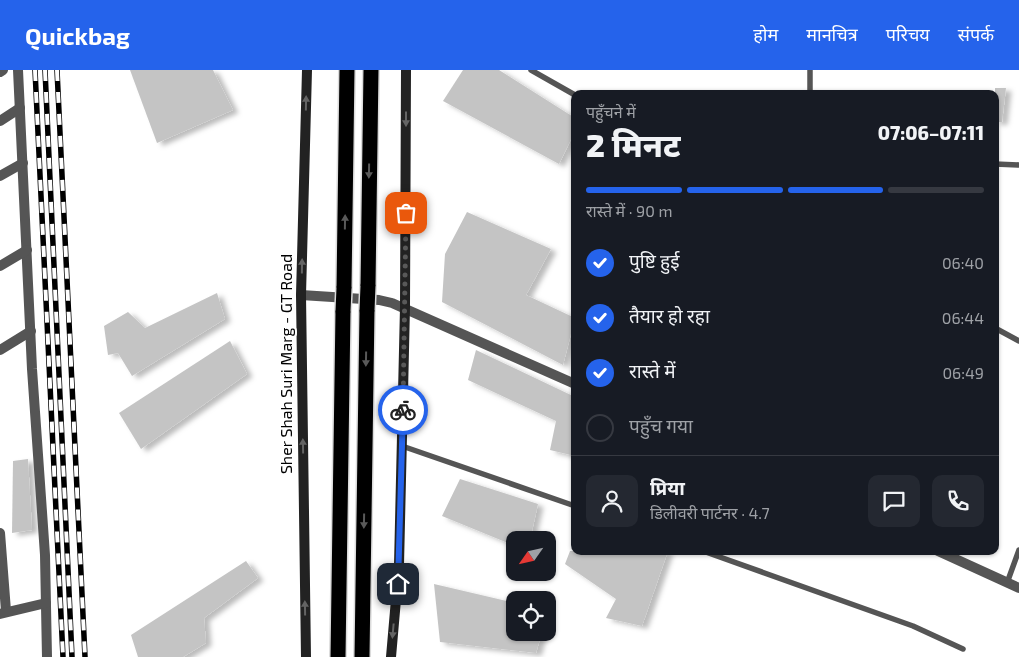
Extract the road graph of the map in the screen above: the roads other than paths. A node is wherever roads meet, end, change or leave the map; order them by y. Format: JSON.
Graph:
{"nodes":[{"id":1,"x":18,"y":70,"type":"edge"},
{"id":2,"x":307,"y":70,"type":"edge"},
{"id":3,"x":347,"y":70,"type":"edge"},
{"id":4,"x":371,"y":70,"type":"edge"},
{"id":5,"x":406,"y":70,"type":"edge"},
{"id":6,"x":531,"y":70,"type":"edge"},
{"id":7,"x":810,"y":70,"type":"edge"},
{"id":8,"x":810,"y":90,"type":"edge"},
{"id":9,"x":571,"y":94,"type":"edge"},
{"id":10,"x":20,"y":108,"type":"junction"},
{"id":11,"x":0,"y":121,"type":"edge"},
{"id":12,"x":23,"y":163,"type":"junction"},
{"id":13,"x":999,"y":164,"type":"edge"},
{"id":14,"x":1019,"y":165,"type":"edge"},
{"id":15,"x":0,"y":176,"type":"edge"},
{"id":16,"x":27,"y":250,"type":"junction"},
{"id":17,"x":0,"y":266,"type":"edge"},
{"id":18,"x":301,"y":295,"type":"junction"},
{"id":19,"x":405,"y":307,"type":"junction"},
{"id":20,"x":999,"y":330,"type":"edge"},
{"id":21,"x":30,"y":331,"type":"junction"},
{"id":22,"x":1019,"y":341,"type":"edge"},
{"id":23,"x":0,"y":350,"type":"edge"},
{"id":24,"x":571,"y":382,"type":"edge"},
{"id":25,"x":402,"y":446,"type":"junction"},
{"id":26,"x":571,"y":505,"type":"edge"},
{"id":27,"x":0,"y":533,"type":"edge"},
{"id":28,"x":1019,"y":550,"type":"edge"},
{"id":29,"x":714,"y":555,"type":"edge"},
{"id":30,"x":947,"y":555,"type":"edge"},
{"id":31,"x":1007,"y":582,"type":"junction"},
{"id":32,"x":1019,"y":588,"type":"edge"},
{"id":33,"x":46,"y":604,"type":"junction"},
{"id":34,"x":3,"y":612,"type":"edge"},
{"id":35,"x":963,"y":649,"type":"dead end"},
{"id":36,"x":47,"y":657,"type":"edge"},
{"id":37,"x":306,"y":657,"type":"edge"},
{"id":38,"x":338,"y":657,"type":"edge"},
{"id":39,"x":362,"y":657,"type":"edge"},
{"id":40,"x":391,"y":657,"type":"edge"}],
"edges":[{"from":1,"to":10,"type":"street"},
{"from":18,"to":2,"type":"street","name":"Sher Shah Suri Marg - GT Road","one_way":true},
{"from":38,"to":3,"type":"highway","one_way":true,"bridge":true},
{"from":4,"to":39,"type":"highway","one_way":true,"bridge":true},
{"from":5,"to":19,"type":"street","one_way":true},
{"from":6,"to":9,"type":"lane"},
{"from":7,"to":8,"type":"lane"},
{"from":10,"to":11,"type":"street"},
{"from":10,"to":12,"type":"street"},
{"from":12,"to":15,"type":"street"},
{"from":12,"to":16,"type":"street"},
{"from":13,"to":14,"type":"lane"},
{"from":16,"to":17,"type":"street"},
{"from":16,"to":21,"type":"street"},
{"from":18,"to":19,"type":"street"},
{"from":37,"to":18,"type":"street","name":"Sher Shah Suri Marg - GT Road","one_way":true},
{"from":19,"to":24,"type":"street"},
{"from":19,"to":25,"type":"street"},
{"from":20,"to":22,"type":"lane"},
{"from":21,"to":23,"type":"street"},
{"from":21,"to":33,"type":"street"},
{"from":25,"to":26,"type":"lane"},
{"from":25,"to":40,"type":"street","one_way":true},
{"from":27,"to":34,"type":"street"},
{"from":28,"to":31,"type":"lane"},
{"from":29,"to":35,"type":"lane"},
{"from":30,"to":31,"type":"street"},
{"from":31,"to":32,"type":"street"},
{"from":33,"to":34,"type":"street"},
{"from":33,"to":36,"type":"street"}]}
